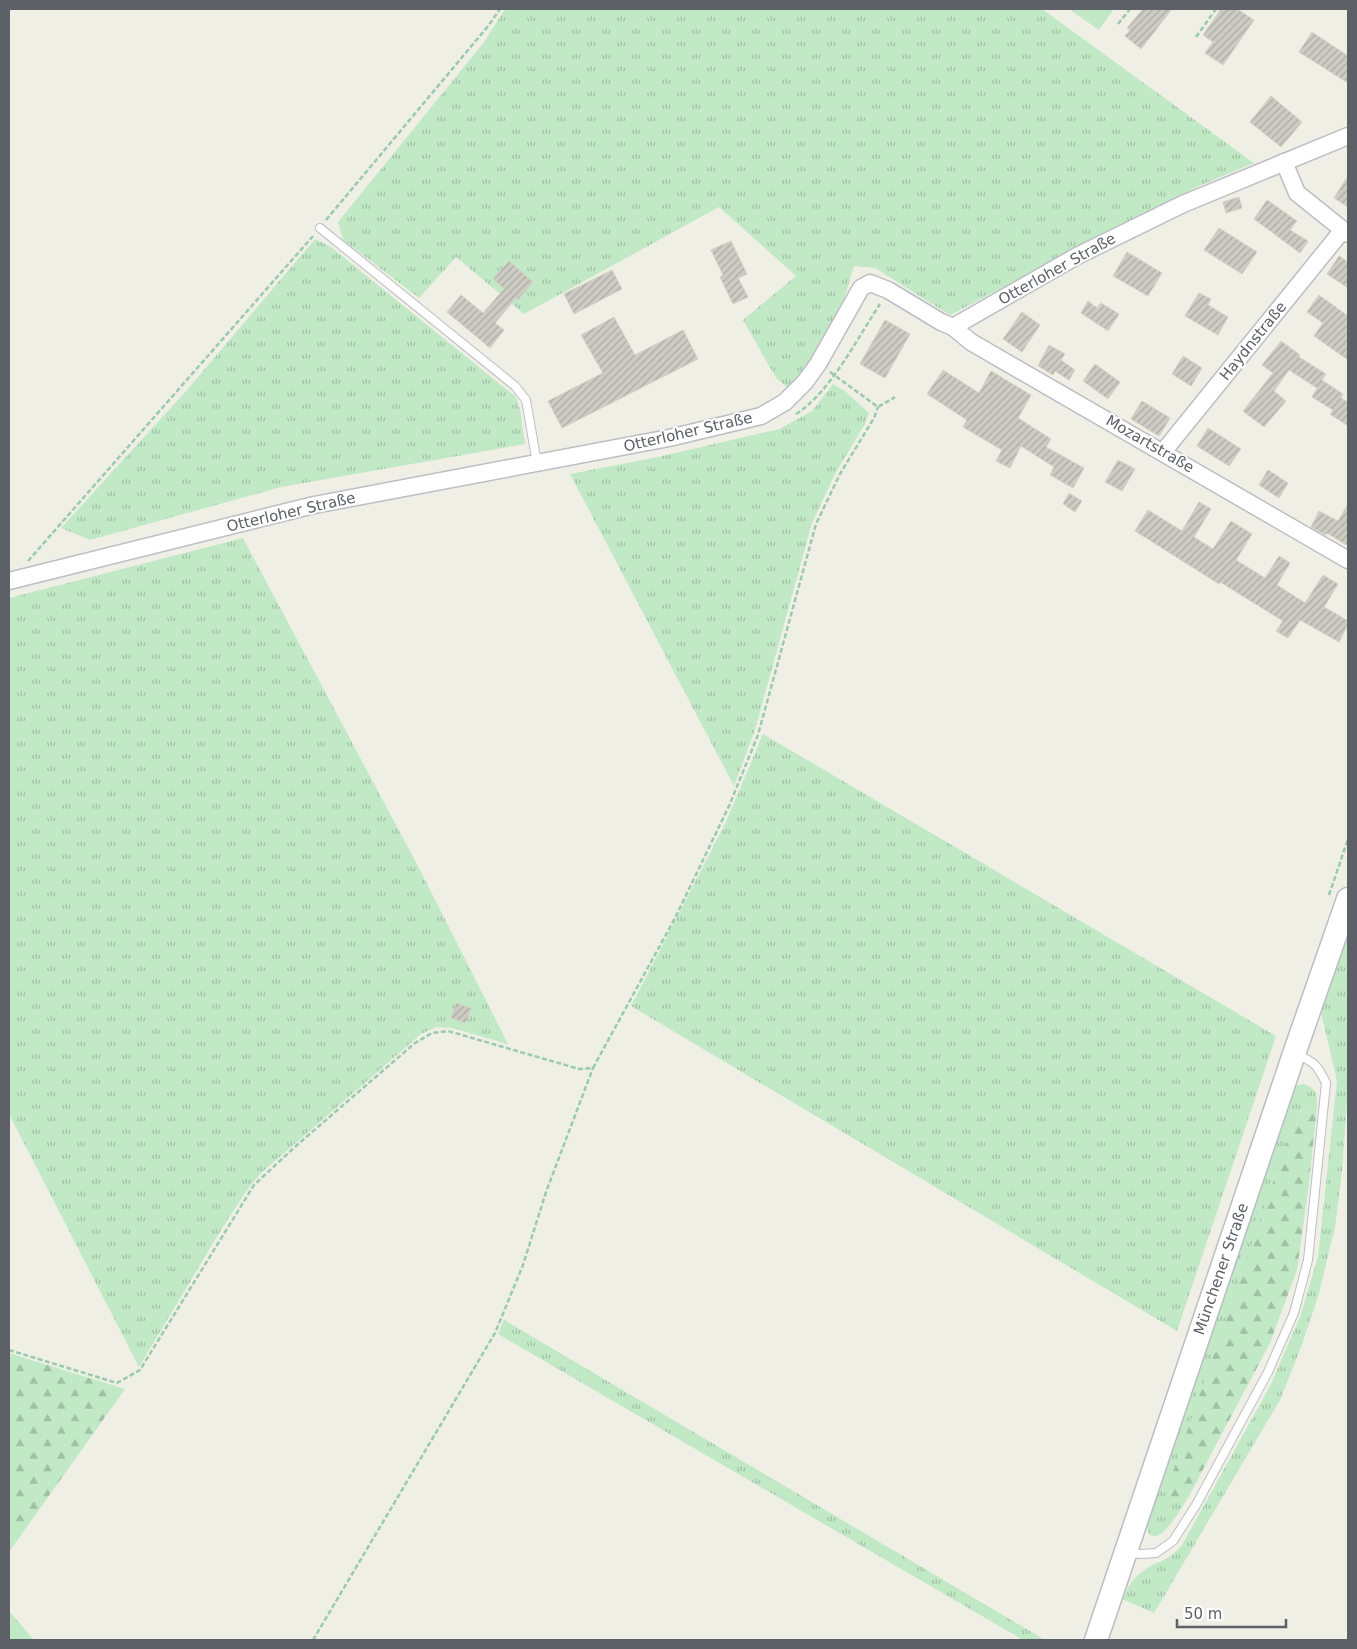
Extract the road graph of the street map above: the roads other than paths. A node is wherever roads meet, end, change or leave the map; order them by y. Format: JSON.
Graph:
{"nodes":[{"id":1,"x":1348,"y":136,"type":"edge"},
{"id":2,"x":1284,"y":162,"type":"junction"},
{"id":3,"x":320,"y":228,"type":"road end"},
{"id":4,"x":1345,"y":233,"type":"edge"},
{"id":5,"x":953,"y":327,"type":"junction"},
{"id":6,"x":1163,"y":452,"type":"junction"},
{"id":7,"x":536,"y":463,"type":"junction"},
{"id":8,"x":1348,"y":560,"type":"edge"},
{"id":9,"x":14,"y":579,"type":"edge"},
{"id":10,"x":1348,"y":899,"type":"edge"},
{"id":11,"x":1294,"y":1054,"type":"junction"},
{"id":12,"x":1126,"y":1553,"type":"junction"},
{"id":13,"x":1096,"y":1640,"type":"edge"}],
"edges":[{"from":1,"to":2,"type":"street","name":"Otterloher Straße"},
{"from":2,"to":4,"type":"street"},
{"from":2,"to":5,"type":"street","name":"Otterloher Straße"},
{"from":3,"to":7,"type":"lane"},
{"from":4,"to":6,"type":"street","name":"Haydnstraße"},
{"from":5,"to":6,"type":"street","name":"Mozartstraße"},
{"from":5,"to":7,"type":"street","name":"Otterloher Straße"},
{"from":6,"to":8,"type":"street","name":"Mozartstraße"},
{"from":7,"to":9,"type":"street","name":"Otterloher Straße"},
{"from":10,"to":11,"type":"main road","name":"Münchener Straße"},
{"from":11,"to":12,"type":"main road","name":"Münchener Straße"},
{"from":11,"to":12,"type":"lane"},
{"from":12,"to":13,"type":"main road","name":"Münchener Straße"}]}
